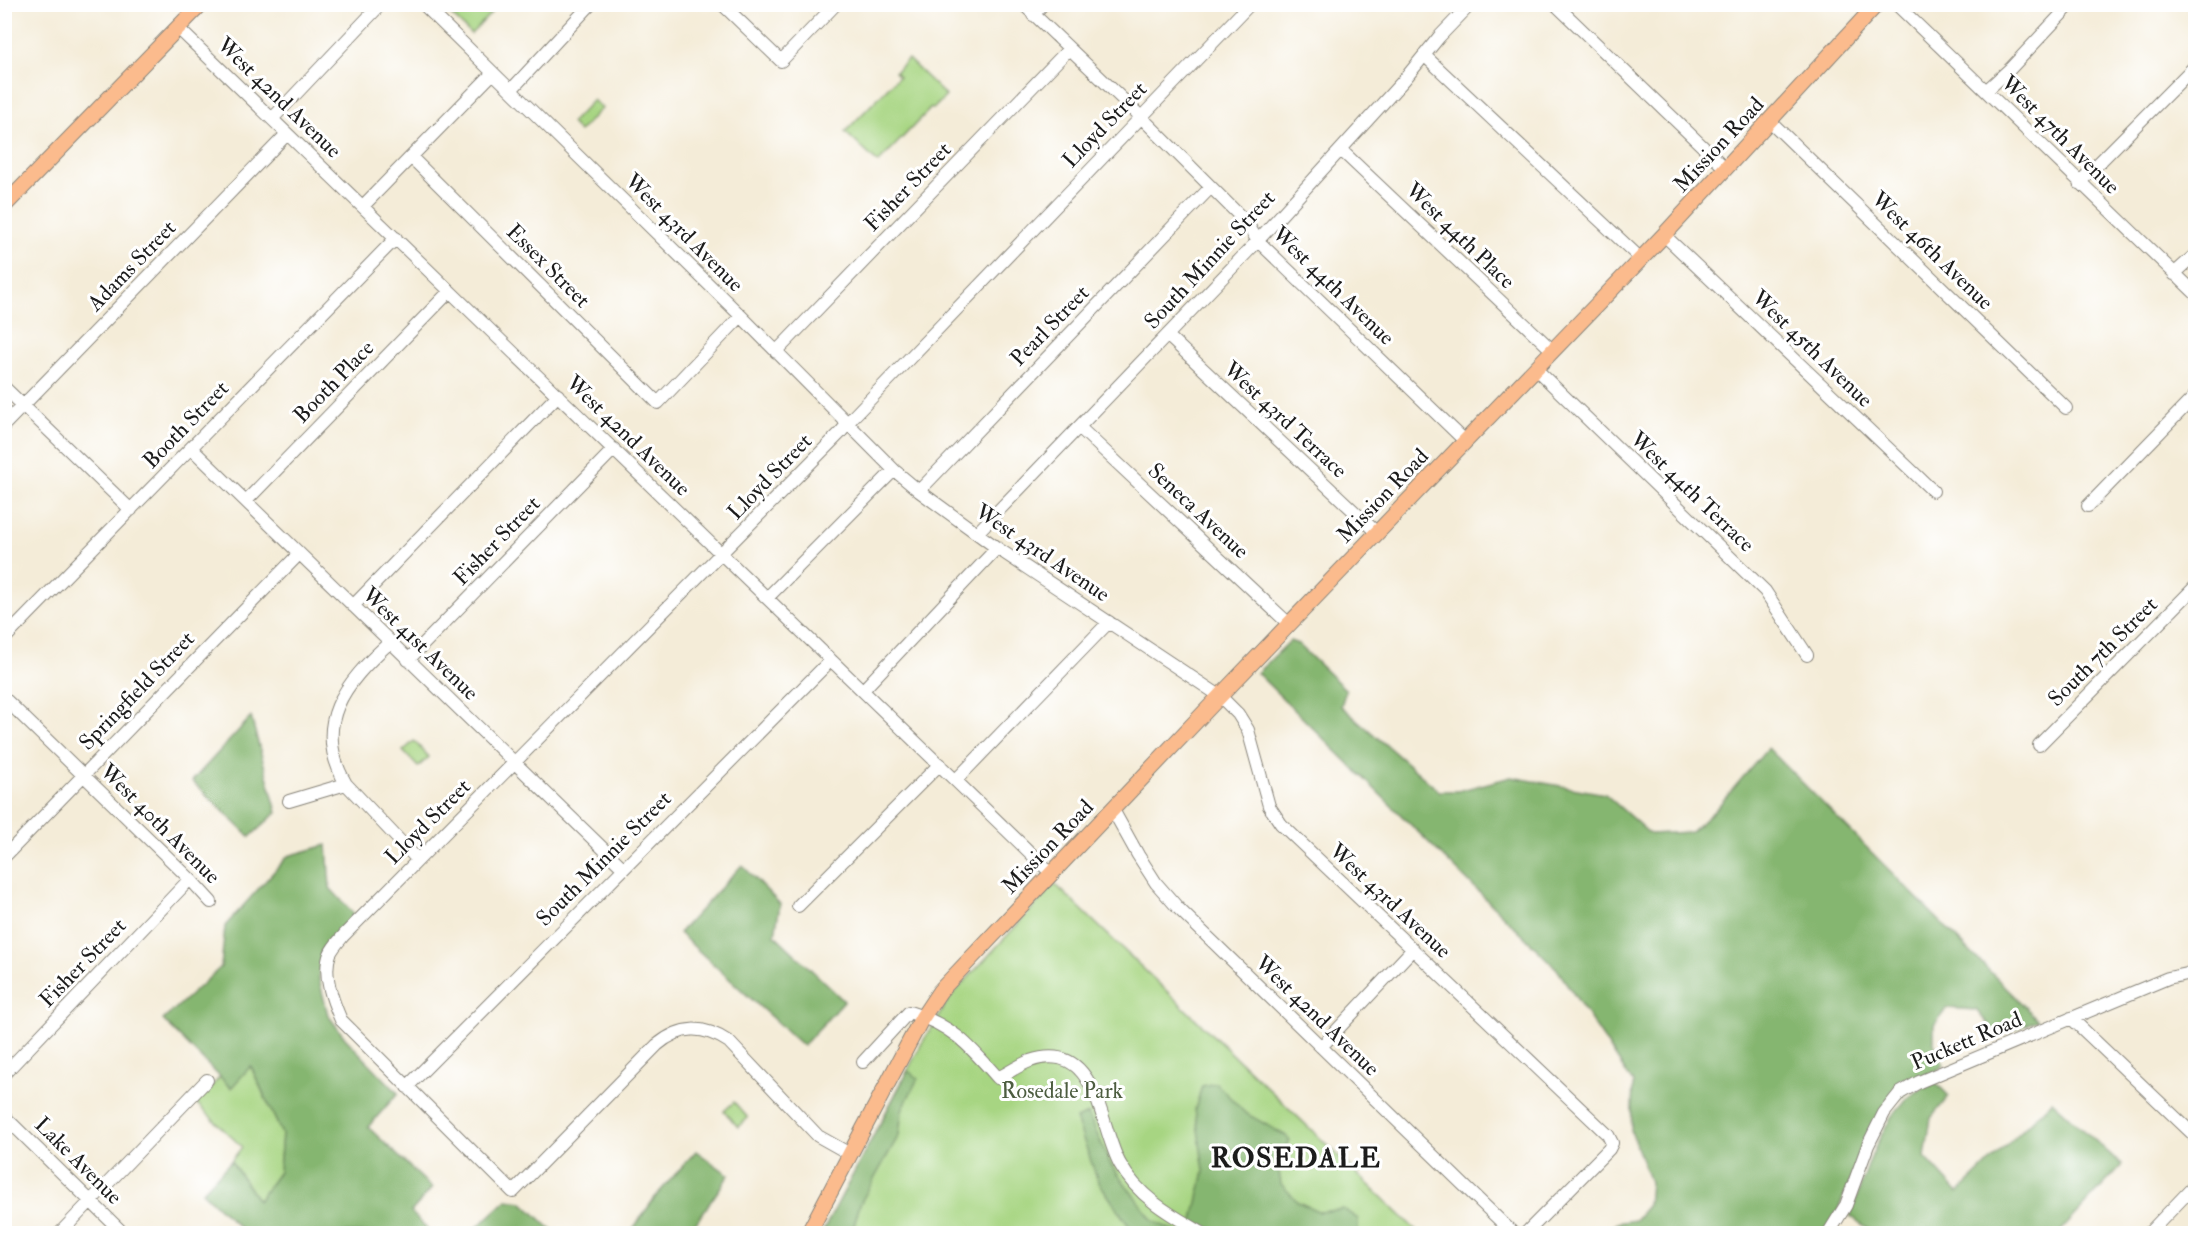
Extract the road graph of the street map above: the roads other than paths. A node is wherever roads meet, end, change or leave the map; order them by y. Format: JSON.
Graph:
{"nodes":[{"id":1,"x":201,"y":4,"type":"edge"},
{"id":2,"x":381,"y":4,"type":"edge"},
{"id":3,"x":423,"y":4,"type":"edge"},
{"id":4,"x":591,"y":4,"type":"edge"},
{"id":5,"x":722,"y":4,"type":"edge"},
{"id":6,"x":836,"y":4,"type":"edge"},
{"id":7,"x":1023,"y":4,"type":"edge"},
{"id":8,"x":1043,"y":4,"type":"edge"},
{"id":9,"x":1250,"y":4,"type":"edge"},
{"id":10,"x":1555,"y":4,"type":"edge"},
{"id":11,"x":1877,"y":4,"type":"edge"},
{"id":12,"x":1896,"y":4,"type":"edge"},
{"id":13,"x":2071,"y":4,"type":"edge"},
{"id":14,"x":1466,"y":9,"type":"dead end"},
{"id":15,"x":1033,"y":15,"type":"junction"},
{"id":16,"x":178,"y":27,"type":"junction"},
{"id":17,"x":1069,"y":49,"type":"junction"},
{"id":18,"x":1424,"y":55,"type":"junction"},
{"id":19,"x":2196,"y":65,"type":"edge"},
{"id":20,"x":493,"y":73,"type":"junction"},
{"id":21,"x":511,"y":90,"type":"junction"},
{"id":22,"x":1987,"y":90,"type":"junction"},
{"id":23,"x":1141,"y":117,"type":"junction"},
{"id":24,"x":272,"y":119,"type":"junction"},
{"id":25,"x":1771,"y":122,"type":"junction"},
{"id":26,"x":287,"y":134,"type":"junction"},
{"id":27,"x":1341,"y":150,"type":"junction"},
{"id":28,"x":411,"y":156,"type":"junction"},
{"id":29,"x":1726,"y":169,"type":"junction"},
{"id":30,"x":2079,"y":183,"type":"junction"},
{"id":31,"x":1210,"y":188,"type":"junction"},
{"id":32,"x":4,"y":206,"type":"edge"},
{"id":33,"x":363,"y":206,"type":"junction"},
{"id":34,"x":1664,"y":235,"type":"junction"},
{"id":35,"x":396,"y":238,"type":"junction"},
{"id":36,"x":1257,"y":240,"type":"junction"},
{"id":37,"x":2196,"y":254,"type":"edge"},
{"id":38,"x":1641,"y":259,"type":"junction"},
{"id":39,"x":2174,"y":274,"type":"junction"},
{"id":40,"x":450,"y":291,"type":"junction"},
{"id":41,"x":2196,"y":294,"type":"edge"},
{"id":42,"x":741,"y":316,"type":"junction"},
{"id":43,"x":1167,"y":335,"type":"junction"},
{"id":44,"x":1553,"y":351,"type":"junction"},
{"id":45,"x":776,"y":352,"type":"junction"},
{"id":46,"x":1536,"y":369,"type":"junction"},
{"id":47,"x":4,"y":387,"type":"edge"},
{"id":48,"x":558,"y":395,"type":"junction"},
{"id":49,"x":2196,"y":395,"type":"edge"},
{"id":50,"x":23,"y":405,"type":"junction"},
{"id":51,"x":2066,"y":408,"type":"dead end"},
{"id":52,"x":4,"y":425,"type":"edge"},
{"id":53,"x":848,"y":425,"type":"junction"},
{"id":54,"x":1080,"y":427,"type":"junction"},
{"id":55,"x":1466,"y":441,"type":"junction"},
{"id":56,"x":190,"y":448,"type":"junction"},
{"id":57,"x":614,"y":449,"type":"junction"},
{"id":58,"x":894,"y":470,"type":"junction"},
{"id":59,"x":919,"y":491,"type":"junction"},
{"id":60,"x":1933,"y":491,"type":"dead end"},
{"id":61,"x":246,"y":501,"type":"junction"},
{"id":62,"x":2088,"y":506,"type":"dead end"},
{"id":63,"x":130,"y":510,"type":"junction"},
{"id":64,"x":977,"y":533,"type":"junction"},
{"id":65,"x":1377,"y":533,"type":"junction"},
{"id":66,"x":997,"y":548,"type":"junction"},
{"id":67,"x":299,"y":554,"type":"junction"},
{"id":68,"x":722,"y":554,"type":"junction"},
{"id":69,"x":2196,"y":586,"type":"edge"},
{"id":70,"x":767,"y":598,"type":"junction"},
{"id":71,"x":353,"y":606,"type":"junction"},
{"id":72,"x":1109,"y":622,"type":"junction"},
{"id":73,"x":1289,"y":624,"type":"junction"},
{"id":74,"x":4,"y":639,"type":"edge"},
{"id":75,"x":389,"y":643,"type":"junction"},
{"id":76,"x":1807,"y":655,"type":"dead end"},
{"id":77,"x":408,"y":660,"type":"junction"},
{"id":78,"x":831,"y":660,"type":"junction"},
{"id":79,"x":863,"y":690,"type":"junction"},
{"id":80,"x":1220,"y":696,"type":"junction"},
{"id":81,"x":4,"y":698,"type":"edge"},
{"id":82,"x":2039,"y":745,"type":"dead end"},
{"id":83,"x":514,"y":763,"type":"junction"},
{"id":84,"x":940,"y":764,"type":"junction"},
{"id":85,"x":83,"y":775,"type":"junction"},
{"id":86,"x":957,"y":780,"type":"junction"},
{"id":87,"x":346,"y":784,"type":"junction"},
{"id":88,"x":289,"y":801,"type":"dead end"},
{"id":89,"x":1113,"y":810,"type":"junction"},
{"id":90,"x":4,"y":857,"type":"edge"},
{"id":91,"x":418,"y":860,"type":"junction"},
{"id":92,"x":623,"y":868,"type":"junction"},
{"id":93,"x":1051,"y":873,"type":"junction"},
{"id":94,"x":190,"y":879,"type":"junction"},
{"id":95,"x":211,"y":902,"type":"dead end"},
{"id":96,"x":798,"y":906,"type":"dead end"},
{"id":97,"x":1413,"y":949,"type":"junction"},
{"id":98,"x":2196,"y":969,"type":"edge"},
{"id":99,"x":922,"y":1018,"type":"junction"},
{"id":100,"x":2071,"y":1018,"type":"junction"},
{"id":101,"x":1322,"y":1047,"type":"junction"},
{"id":102,"x":863,"y":1062,"type":"dead end"},
{"id":103,"x":4,"y":1074,"type":"edge"},
{"id":104,"x":207,"y":1080,"type":"dead end"},
{"id":105,"x":407,"y":1087,"type":"junction"},
{"id":106,"x":4,"y":1116,"type":"edge"},
{"id":107,"x":2196,"y":1137,"type":"edge"},
{"id":108,"x":850,"y":1154,"type":"junction"},
{"id":109,"x":2196,"y":1184,"type":"edge"},
{"id":110,"x":91,"y":1202,"type":"junction"},
{"id":111,"x":59,"y":1233,"type":"edge"},
{"id":112,"x":124,"y":1233,"type":"edge"},
{"id":113,"x":808,"y":1233,"type":"edge"},
{"id":114,"x":1204,"y":1233,"type":"edge"},
{"id":115,"x":1514,"y":1233,"type":"edge"},
{"id":116,"x":1525,"y":1233,"type":"edge"},
{"id":117,"x":1827,"y":1233,"type":"edge"},
{"id":118,"x":2148,"y":1233,"type":"edge"}],
"edges":[{"from":1,"to":16,"type":"main road"},
{"from":2,"to":24,"type":"street"},
{"from":3,"to":20,"type":"street","name":"West 43rd Avenue"},
{"from":4,"to":21,"type":"street"},
{"from":5,"to":6,"type":"street"},
{"from":7,"to":15,"type":"street","name":"West 44th Avenue"},
{"from":8,"to":15,"type":"street"},
{"from":9,"to":23,"type":"street","name":"Lloyd Street"},
{"from":10,"to":29,"type":"street"},
{"from":11,"to":25,"type":"main road","name":"Mission Road"},
{"from":12,"to":22,"type":"street","name":"West 47th Avenue"},
{"from":13,"to":22,"type":"street"},
{"from":14,"to":18,"type":"street","name":"South Minnie Street"},
{"from":15,"to":17,"type":"street","name":"West 44th Avenue"},
{"from":16,"to":24,"type":"street","name":"West 42nd Avenue"},
{"from":16,"to":32,"type":"main road"},
{"from":17,"to":23,"type":"street","name":"West 44th Avenue"},
{"from":17,"to":45,"type":"street","name":"Fisher Street"},
{"from":18,"to":27,"type":"street","name":"South Minnie Street"},
{"from":18,"to":38,"type":"street"},
{"from":19,"to":30,"type":"street"},
{"from":20,"to":21,"type":"street","name":"West 43rd Avenue"},
{"from":20,"to":28,"type":"street"},
{"from":21,"to":42,"type":"street","name":"West 43rd Avenue"},
{"from":22,"to":30,"type":"street","name":"West 47th Avenue"},
{"from":23,"to":31,"type":"street","name":"West 44th Avenue"},
{"from":23,"to":53,"type":"street","name":"Lloyd Street"},
{"from":24,"to":26,"type":"street","name":"West 42nd Avenue"},
{"from":25,"to":29,"type":"main road","name":"Mission Road"},
{"from":25,"to":51,"type":"street","name":"West 46th Avenue"},
{"from":26,"to":33,"type":"street","name":"West 42nd Avenue"},
{"from":26,"to":50,"type":"street","name":"Adams Street"},
{"from":27,"to":36,"type":"street","name":"South Minnie Street"},
{"from":27,"to":44,"type":"street","name":"West 44th Place"},
{"from":28,"to":33,"type":"street"},
{"from":28,"to":42,"type":"street","name":"Essex Street"},
{"from":29,"to":34,"type":"main road","name":"Mission Road"},
{"from":30,"to":39,"type":"street","name":"West 47th Avenue"},
{"from":31,"to":36,"type":"street","name":"West 44th Avenue"},
{"from":31,"to":59,"type":"street","name":"Pearl Street"},
{"from":33,"to":35,"type":"street","name":"West 42nd Avenue"},
{"from":34,"to":38,"type":"main road","name":"Mission Road"},
{"from":34,"to":60,"type":"street","name":"West 45th Avenue"},
{"from":35,"to":40,"type":"street","name":"West 42nd Avenue"},
{"from":35,"to":56,"type":"street","name":"Booth Street"},
{"from":36,"to":43,"type":"street","name":"South Minnie Street"},
{"from":36,"to":55,"type":"street","name":"West 44th Avenue"},
{"from":37,"to":39,"type":"street"},
{"from":38,"to":44,"type":"main road","name":"Mission Road"},
{"from":39,"to":41,"type":"street","name":"West 47th Avenue"},
{"from":40,"to":48,"type":"street","name":"West 42nd Avenue"},
{"from":40,"to":61,"type":"street","name":"Booth Place"},
{"from":42,"to":45,"type":"street","name":"West 43rd Avenue"},
{"from":43,"to":54,"type":"street","name":"South Minnie Street"},
{"from":43,"to":65,"type":"street","name":"West 43rd Terrace"},
{"from":44,"to":46,"type":"main road","name":"Mission Road"},
{"from":45,"to":53,"type":"street","name":"West 43rd Avenue"},
{"from":46,"to":55,"type":"main road","name":"Mission Road"},
{"from":46,"to":76,"type":"street","name":"West 44th Terrace"},
{"from":47,"to":50,"type":"street"},
{"from":48,"to":57,"type":"street","name":"West 42nd Avenue"},
{"from":48,"to":71,"type":"street"},
{"from":49,"to":62,"type":"street"},
{"from":50,"to":52,"type":"street","name":"Adams Street"},
{"from":50,"to":63,"type":"street"},
{"from":53,"to":58,"type":"street","name":"West 43rd Avenue"},
{"from":53,"to":68,"type":"street","name":"Lloyd Street"},
{"from":54,"to":64,"type":"street","name":"South Minnie Street"},
{"from":54,"to":73,"type":"street","name":"Seneca Avenue"},
{"from":55,"to":65,"type":"main road","name":"Mission Road"},
{"from":56,"to":61,"type":"street","name":"West 41st Avenue"},
{"from":56,"to":63,"type":"street","name":"Booth Street"},
{"from":57,"to":68,"type":"street","name":"West 42nd Avenue"},
{"from":57,"to":77,"type":"street","name":"Fisher Street"},
{"from":58,"to":59,"type":"street","name":"West 43rd Avenue"},
{"from":58,"to":70,"type":"street"},
{"from":59,"to":64,"type":"street","name":"West 43rd Avenue"},
{"from":61,"to":67,"type":"street","name":"West 41st Avenue"},
{"from":63,"to":74,"type":"street","name":"Booth Street"},
{"from":64,"to":66,"type":"street","name":"West 43rd Avenue"},
{"from":65,"to":73,"type":"main road","name":"Mission Road"},
{"from":66,"to":72,"type":"street","name":"West 43rd Avenue"},
{"from":66,"to":79,"type":"street"},
{"from":67,"to":71,"type":"street","name":"West 41st Avenue"},
{"from":67,"to":85,"type":"street","name":"Springfield Street"},
{"from":68,"to":70,"type":"street","name":"West 42nd Avenue"},
{"from":68,"to":83,"type":"street","name":"Lloyd Street"},
{"from":69,"to":82,"type":"street","name":"South 7th Street"},
{"from":70,"to":78,"type":"street","name":"West 42nd Avenue"},
{"from":71,"to":75,"type":"street","name":"West 41st Avenue"},
{"from":72,"to":80,"type":"street","name":"West 43rd Avenue"},
{"from":72,"to":86,"type":"street"},
{"from":73,"to":80,"type":"main road","name":"Mission Road"},
{"from":75,"to":77,"type":"street","name":"West 41st Avenue"},
{"from":75,"to":87,"type":"street"},
{"from":77,"to":83,"type":"street","name":"West 41st Avenue"},
{"from":78,"to":79,"type":"street","name":"West 42nd Avenue"},
{"from":78,"to":92,"type":"street","name":"South Minnie Street"},
{"from":79,"to":84,"type":"street","name":"West 42nd Avenue"},
{"from":80,"to":89,"type":"main road","name":"Mission Road"},
{"from":80,"to":97,"type":"street","name":"West 43rd Avenue"},
{"from":81,"to":85,"type":"street","name":"West 40th Avenue"},
{"from":83,"to":91,"type":"street","name":"Lloyd Street"},
{"from":83,"to":92,"type":"street","name":"West 41st Avenue"},
{"from":84,"to":86,"type":"street","name":"West 42nd Avenue"},
{"from":84,"to":96,"type":"street"},
{"from":85,"to":90,"type":"street","name":"Springfield Street"},
{"from":85,"to":94,"type":"street","name":"West 40th Avenue"},
{"from":86,"to":93,"type":"street","name":"West 42nd Avenue"},
{"from":87,"to":88,"type":"street"},
{"from":87,"to":91,"type":"street"},
{"from":89,"to":93,"type":"main road","name":"Mission Road"},
{"from":89,"to":101,"type":"street","name":"West 42nd Avenue"},
{"from":91,"to":105,"type":"street","name":"Lloyd Street"},
{"from":92,"to":105,"type":"street","name":"South Minnie Street"},
{"from":93,"to":99,"type":"main road","name":"Mission Road"},
{"from":94,"to":95,"type":"street","name":"West 40th Avenue"},
{"from":94,"to":103,"type":"street","name":"Fisher Street"},
{"from":97,"to":101,"type":"street"},
{"from":97,"to":116,"type":"street","name":"West 43rd Avenue"},
{"from":98,"to":100,"type":"street","name":"Puckett Road"},
{"from":99,"to":102,"type":"street"},
{"from":99,"to":108,"type":"main road","name":"Mission Road"},
{"from":99,"to":114,"type":"street"},
{"from":100,"to":107,"type":"street"},
{"from":100,"to":117,"type":"street","name":"Puckett Road"},
{"from":101,"to":115,"type":"street","name":"West 42nd Avenue"},
{"from":104,"to":110,"type":"street"},
{"from":105,"to":108,"type":"street"},
{"from":106,"to":110,"type":"street","name":"Lake Avenue"},
{"from":108,"to":113,"type":"main road","name":"Mission Road"},
{"from":109,"to":118,"type":"street"},
{"from":110,"to":111,"type":"street"},
{"from":110,"to":112,"type":"street","name":"Lake Avenue"}]}
